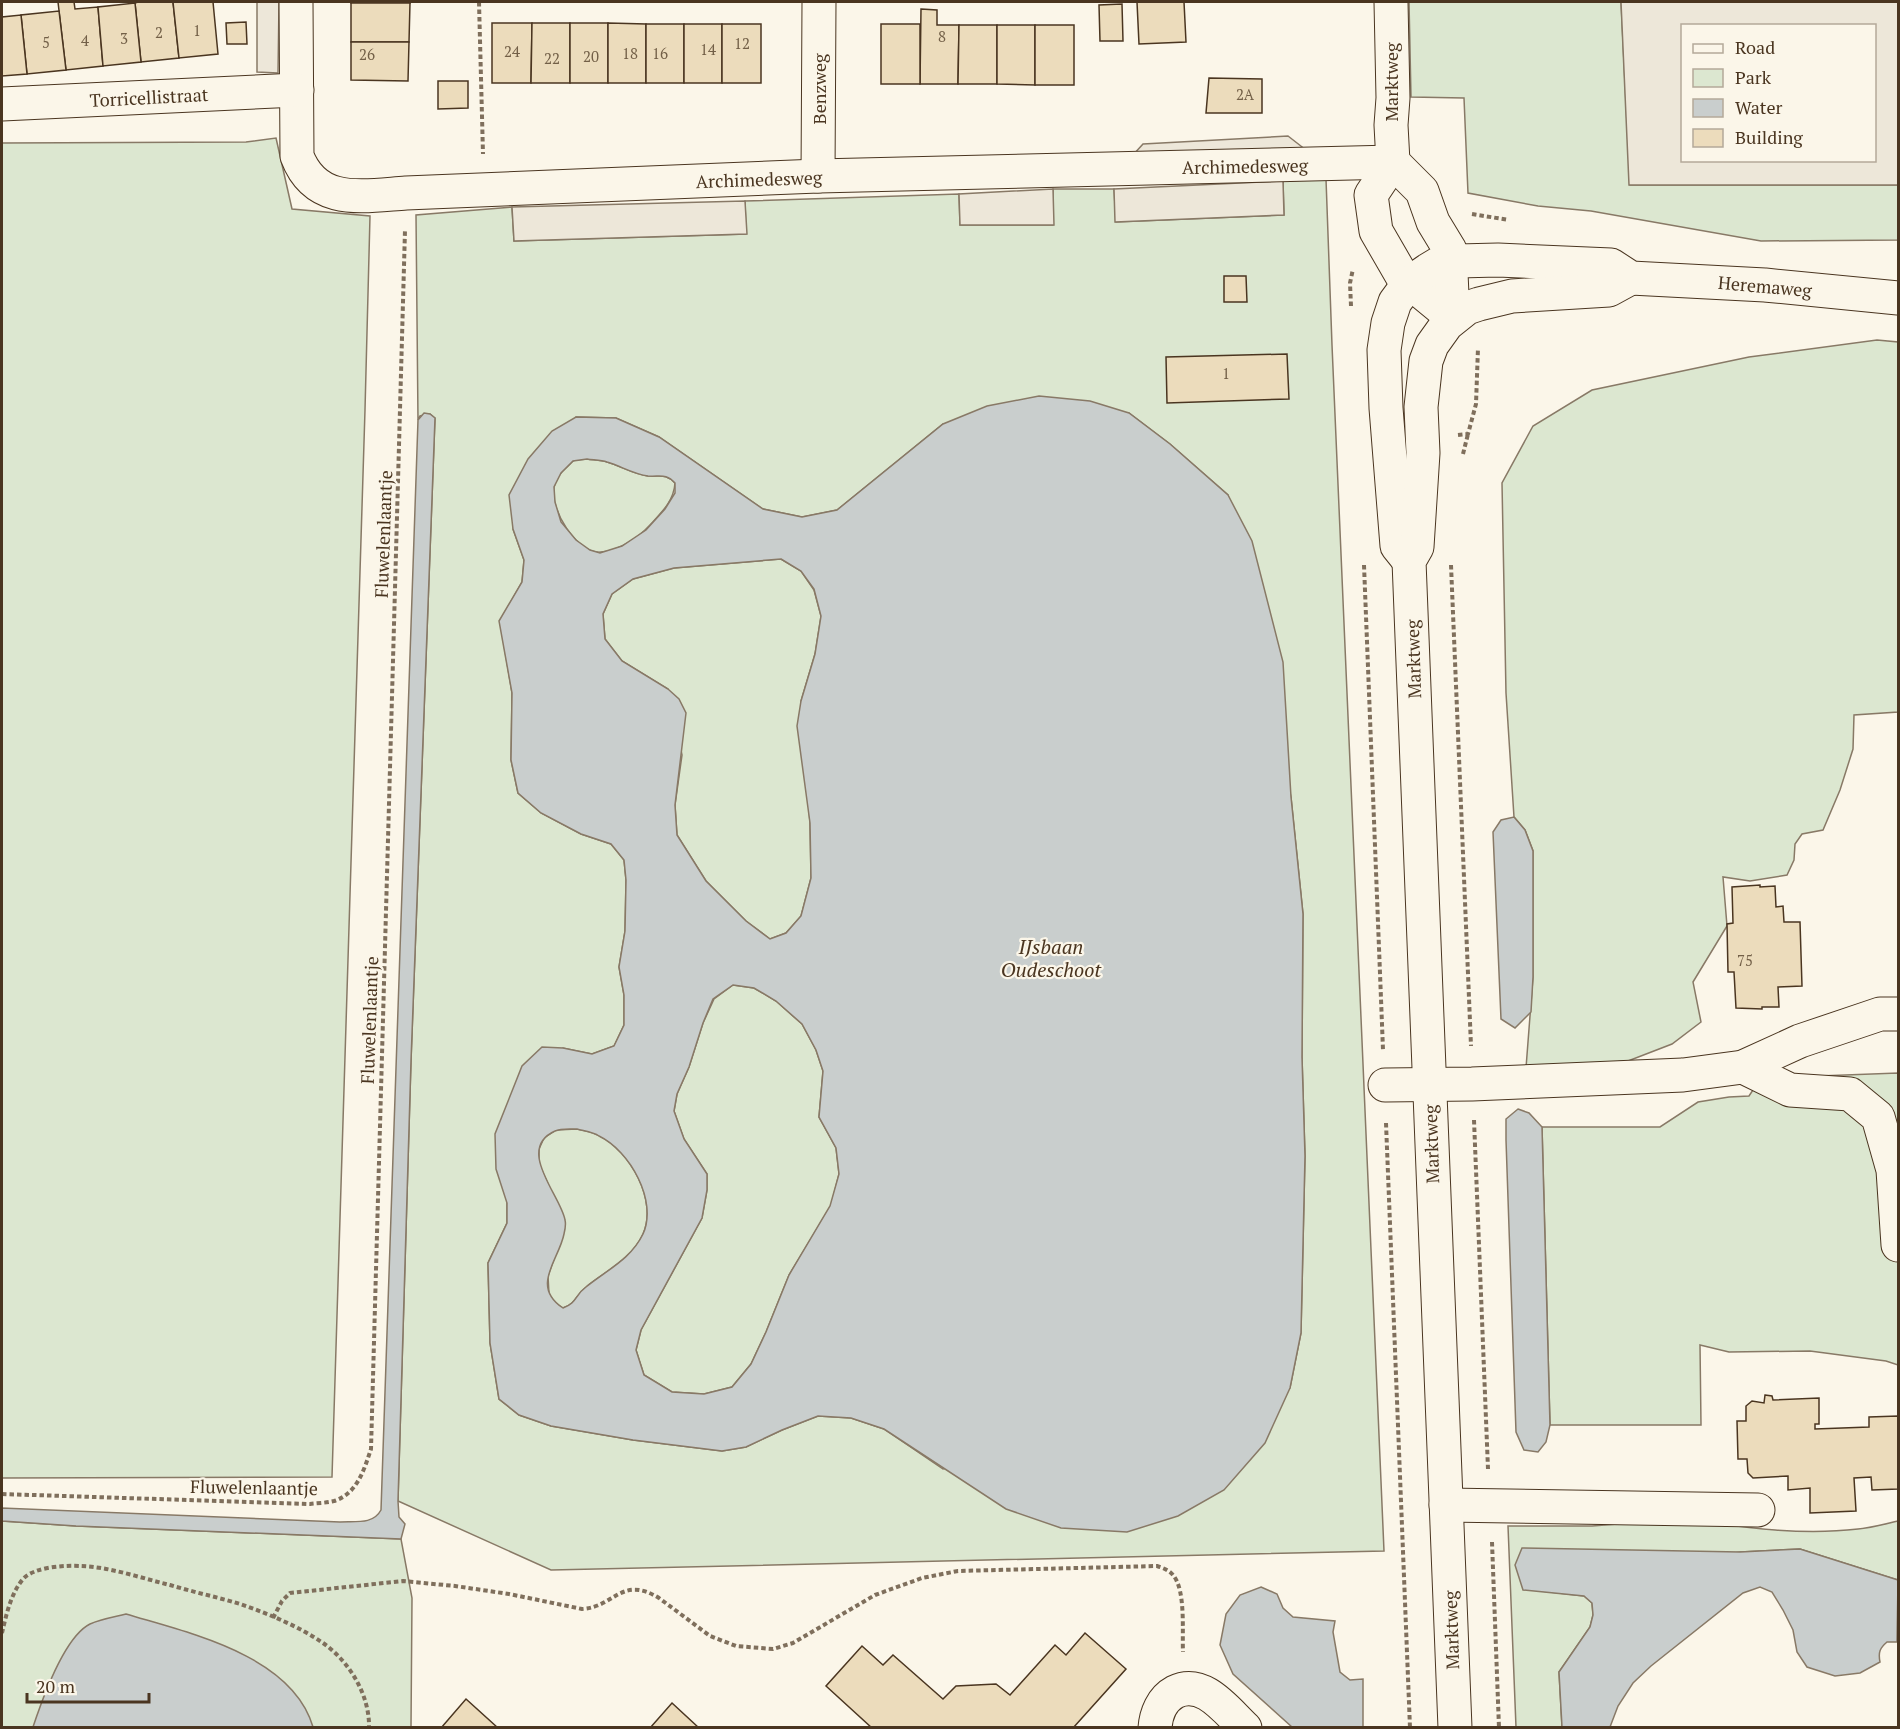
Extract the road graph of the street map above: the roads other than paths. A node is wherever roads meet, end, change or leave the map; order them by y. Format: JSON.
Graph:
{"nodes":[{"id":1,"x":296,"y":2,"type":"edge"},
{"id":2,"x":819,"y":2,"type":"edge"},
{"id":3,"x":1391,"y":2,"type":"edge"},
{"id":4,"x":297,"y":90,"type":"junction"},
{"id":5,"x":2,"y":104,"type":"edge"},
{"id":6,"x":1393,"y":162,"type":"junction"},
{"id":7,"x":818,"y":176,"type":"junction"},
{"id":8,"x":1450,"y":261,"type":"junction"},
{"id":9,"x":1631,"y":278,"type":"junction"},
{"id":10,"x":1409,"y":283,"type":"junction"},
{"id":11,"x":1899,"y":298,"type":"edge"},
{"id":12,"x":1453,"y":318,"type":"junction"},
{"id":13,"x":1409,"y":561,"type":"junction"},
{"id":14,"x":1899,"y":1014,"type":"edge"},
{"id":15,"x":1743,"y":1067,"type":"junction"},
{"id":16,"x":1429,"y":1085,"type":"junction"},
{"id":17,"x":1385,"y":1086,"type":"dead end"},
{"id":18,"x":1899,"y":1245,"type":"edge"},
{"id":19,"x":1446,"y":1505,"type":"junction"},
{"id":20,"x":1758,"y":1510,"type":"dead end"},
{"id":21,"x":1155,"y":1728,"type":"edge"},
{"id":22,"x":1245,"y":1728,"type":"edge"},
{"id":23,"x":1455,"y":1728,"type":"edge"}],
"edges":[{"from":1,"to":4,"type":"street","name":"Archimedesweg"},
{"from":2,"to":7,"type":"street","name":"Benzweg"},
{"from":3,"to":6,"type":"street","name":"Marktweg"},
{"from":4,"to":5,"type":"street","name":"Torricellistraat"},
{"from":4,"to":7,"type":"street","name":"Archimedesweg"},
{"from":6,"to":7,"type":"street","name":"Archimedesweg"},
{"from":6,"to":8,"type":"street"},
{"from":6,"to":10,"type":"street"},
{"from":8,"to":9,"type":"street","name":"Heremaweg"},
{"from":8,"to":10,"type":"street","name":"Heremaweg"},
{"from":8,"to":12,"type":"street"},
{"from":9,"to":11,"type":"street","name":"Heremaweg"},
{"from":9,"to":12,"type":"street","name":"Heremaweg"},
{"from":10,"to":12,"type":"street"},
{"from":10,"to":13,"type":"street","name":"Marktweg"},
{"from":12,"to":13,"type":"street","name":"Marktweg"},
{"from":13,"to":16,"type":"street","name":"Marktweg"},
{"from":14,"to":15,"type":"street"},
{"from":15,"to":16,"type":"street"},
{"from":15,"to":18,"type":"street"},
{"from":16,"to":17,"type":"street"},
{"from":16,"to":19,"type":"street","name":"Marktweg"},
{"from":19,"to":20,"type":"street"},
{"from":19,"to":23,"type":"street","name":"Marktweg"},
{"from":21,"to":22,"type":"street"}]}
